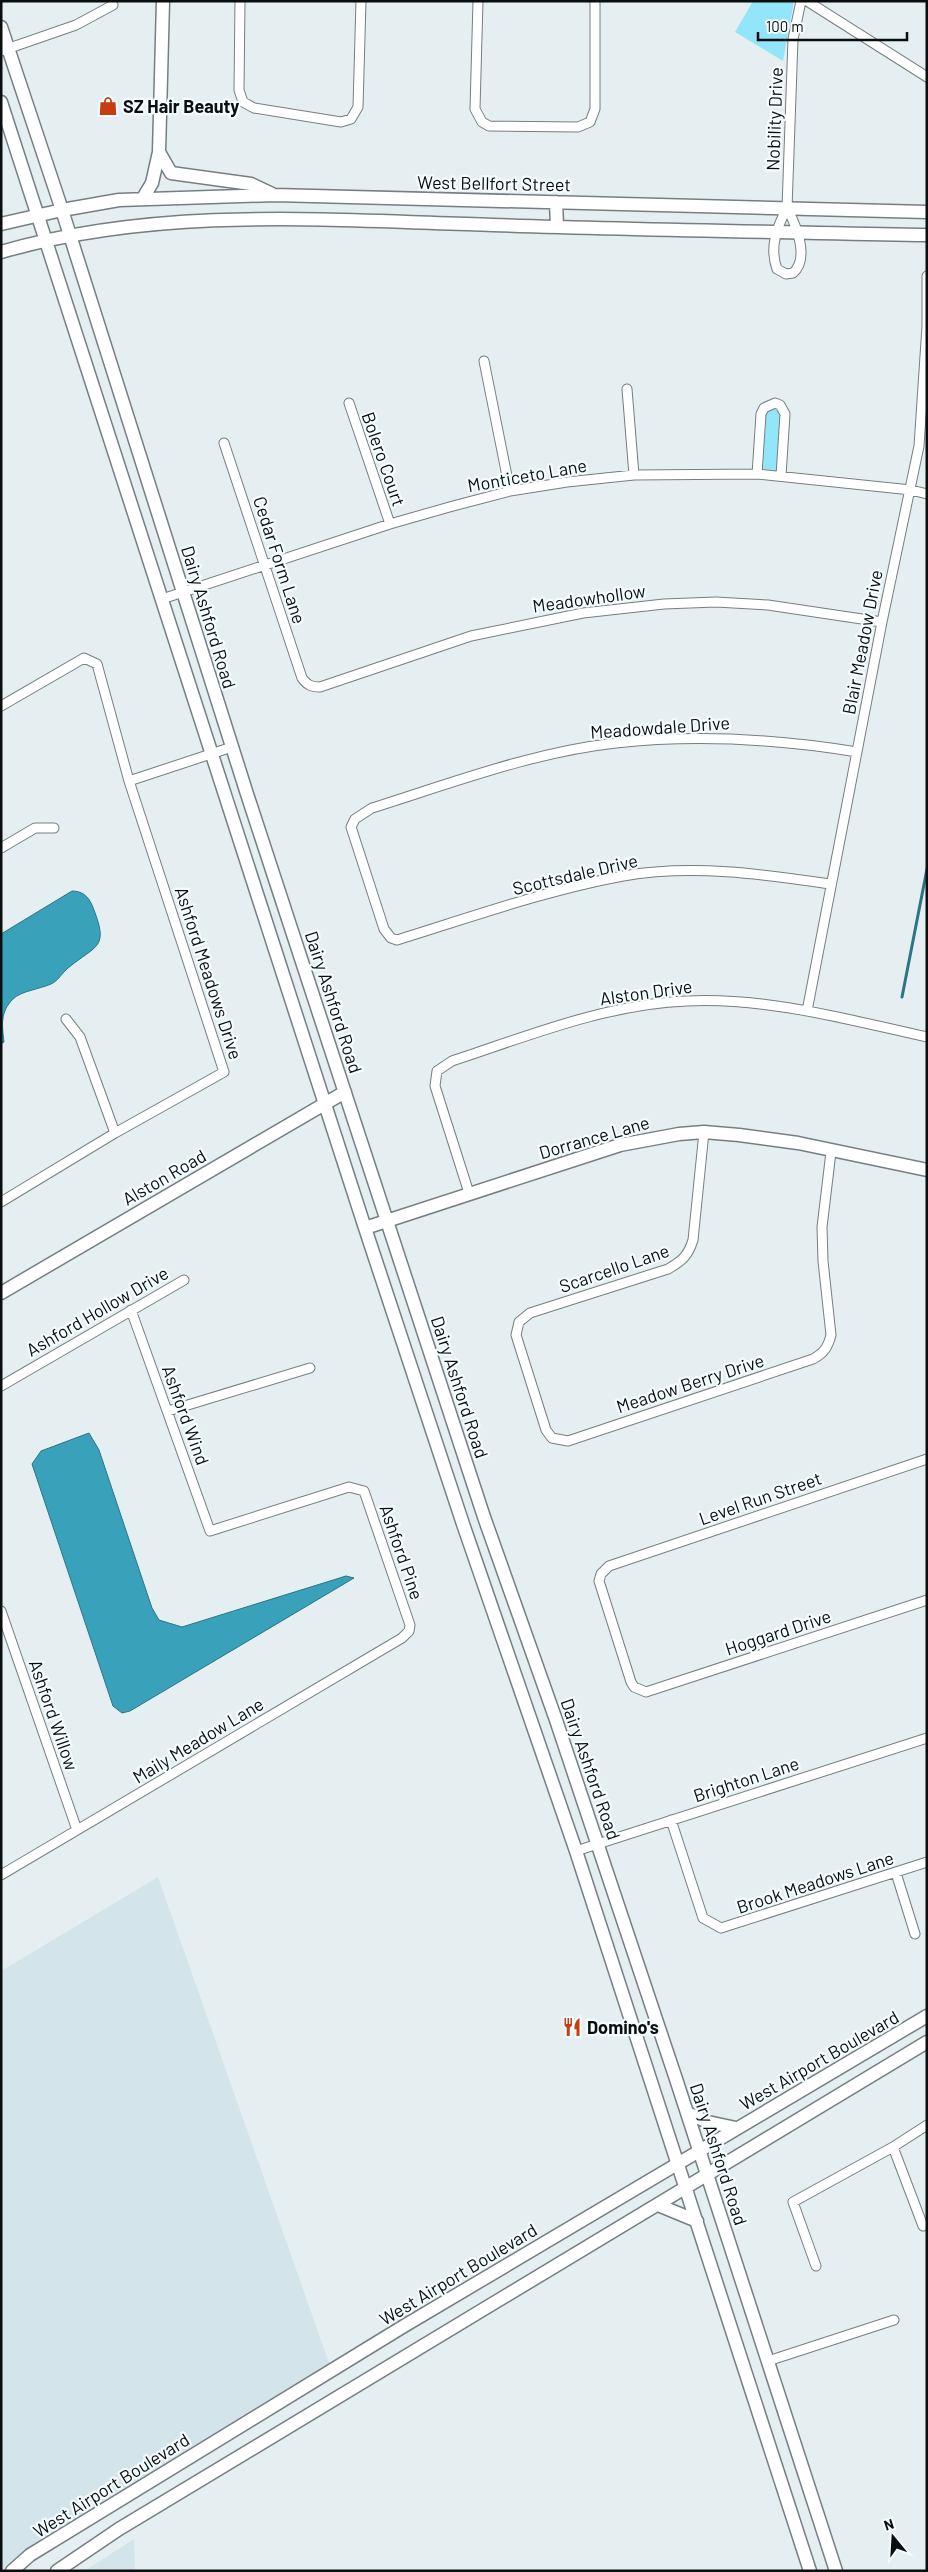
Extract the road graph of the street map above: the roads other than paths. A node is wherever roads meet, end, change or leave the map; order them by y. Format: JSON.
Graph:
{"nodes":[{"id":1,"x":163,"y":1,"type":"edge"},
{"id":2,"x":240,"y":1,"type":"edge"},
{"id":3,"x":360,"y":1,"type":"edge"},
{"id":4,"x":478,"y":1,"type":"edge"},
{"id":5,"x":596,"y":1,"type":"edge"},
{"id":6,"x":802,"y":1,"type":"edge"},
{"id":7,"x":808,"y":1,"type":"edge"},
{"id":8,"x":113,"y":5,"type":"dead end"},
{"id":9,"x":1,"y":27,"type":"edge"},
{"id":10,"x":5,"y":50,"type":"edge"},
{"id":11,"x":927,"y":77,"type":"edge"},
{"id":12,"x":1,"y":102,"type":"edge"},
{"id":13,"x":159,"y":152,"type":"junction"},
{"id":14,"x":275,"y":195,"type":"junction"},
{"id":15,"x":143,"y":198,"type":"junction"},
{"id":16,"x":349,"y":198,"type":"junction"},
{"id":17,"x":556,"y":202,"type":"junction"},
{"id":18,"x":787,"y":208,"type":"junction"},
{"id":19,"x":62,"y":210,"type":"junction"},
{"id":20,"x":927,"y":212,"type":"edge"},
{"id":21,"x":37,"y":215,"type":"junction"},
{"id":22,"x":349,"y":220,"type":"junction"},
{"id":23,"x":1,"y":224,"type":"edge"},
{"id":24,"x":557,"y":226,"type":"junction"},
{"id":25,"x":775,"y":232,"type":"junction"},
{"id":26,"x":799,"y":232,"type":"junction"},
{"id":27,"x":69,"y":235,"type":"junction"},
{"id":28,"x":927,"y":235,"type":"edge"},
{"id":29,"x":45,"y":240,"type":"junction"},
{"id":30,"x":1,"y":252,"type":"edge"},
{"id":31,"x":927,"y":276,"type":"edge"},
{"id":32,"x":484,"y":361,"type":"dead end"},
{"id":33,"x":627,"y":388,"type":"dead end"},
{"id":34,"x":349,"y":403,"type":"dead end"},
{"id":35,"x":126,"y":412,"type":"junction"},
{"id":36,"x":103,"y":420,"type":"junction"},
{"id":37,"x":224,"y":443,"type":"dead end"},
{"id":38,"x":634,"y":474,"type":"junction"},
{"id":39,"x":757,"y":474,"type":"junction"},
{"id":40,"x":781,"y":476,"type":"junction"},
{"id":41,"x":911,"y":490,"type":"junction"},
{"id":42,"x":510,"y":491,"type":"junction"},
{"id":43,"x":927,"y":494,"type":"edge"},
{"id":44,"x":390,"y":524,"type":"junction"},
{"id":45,"x":266,"y":567,"type":"junction"},
{"id":46,"x":184,"y":593,"type":"junction"},
{"id":47,"x":162,"y":600,"type":"junction"},
{"id":48,"x":882,"y":622,"type":"junction"},
{"id":49,"x":309,"y":685,"type":"joint"},
{"id":50,"x":1,"y":706,"type":"edge"},
{"id":51,"x":232,"y":747,"type":"junction"},
{"id":52,"x":857,"y":752,"type":"junction"},
{"id":53,"x":211,"y":754,"type":"junction"},
{"id":54,"x":130,"y":781,"type":"junction"},
{"id":55,"x":54,"y":828,"type":"dead end"},
{"id":56,"x":1,"y":848,"type":"edge"},
{"id":57,"x":830,"y":884,"type":"junction"},
{"id":58,"x":391,"y":938,"type":"joint"},
{"id":59,"x":807,"y":1011,"type":"junction"},
{"id":60,"x":66,"y":1019,"type":"dead end"},
{"id":61,"x":927,"y":1036,"type":"edge"},
{"id":62,"x":345,"y":1092,"type":"junction"},
{"id":63,"x":324,"y":1103,"type":"junction"},
{"id":64,"x":115,"y":1132,"type":"junction"},
{"id":65,"x":704,"y":1132,"type":"junction"},
{"id":66,"x":832,"y":1152,"type":"junction"},
{"id":67,"x":927,"y":1170,"type":"edge"},
{"id":68,"x":470,"y":1193,"type":"junction"},
{"id":69,"x":2,"y":1199,"type":"edge"},
{"id":70,"x":387,"y":1220,"type":"junction"},
{"id":71,"x":365,"y":1228,"type":"junction"},
{"id":72,"x":184,"y":1280,"type":"dead end"},
{"id":73,"x":1,"y":1293,"type":"edge"},
{"id":74,"x":131,"y":1310,"type":"junction"},
{"id":75,"x":310,"y":1368,"type":"dead end"},
{"id":76,"x":1,"y":1386,"type":"edge"},
{"id":77,"x":168,"y":1411,"type":"junction"},
{"id":78,"x":557,"y":1441,"type":"joint"},
{"id":79,"x":927,"y":1459,"type":"edge"},
{"id":80,"x":358,"y":1488,"type":"joint"},
{"id":81,"x":484,"y":1517,"type":"junction"},
{"id":82,"x":463,"y":1524,"type":"junction"},
{"id":83,"x":927,"y":1600,"type":"edge"},
{"id":84,"x":1,"y":1612,"type":"edge"},
{"id":85,"x":409,"y":1630,"type":"joint"},
{"id":86,"x":639,"y":1690,"type":"joint"},
{"id":87,"x":927,"y":1738,"type":"edge"},
{"id":88,"x":670,"y":1820,"type":"junction"},
{"id":89,"x":77,"y":1830,"type":"junction"},
{"id":90,"x":598,"y":1844,"type":"junction"},
{"id":91,"x":576,"y":1851,"type":"junction"},
{"id":92,"x":927,"y":1862,"type":"edge"},
{"id":93,"x":896,"y":1872,"type":"junction"},
{"id":94,"x":1,"y":1875,"type":"edge"},
{"id":95,"x":915,"y":1934,"type":"dead end"},
{"id":96,"x":927,"y":2016,"type":"edge"},
{"id":97,"x":927,"y":2042,"type":"edge"},
{"id":98,"x":687,"y":2113,"type":"junction"},
{"id":99,"x":927,"y":2125,"type":"edge"},
{"id":100,"x":736,"y":2128,"type":"junction"},
{"id":101,"x":894,"y":2147,"type":"junction"},
{"id":102,"x":699,"y":2150,"type":"junction"},
{"id":103,"x":678,"y":2163,"type":"junction"},
{"id":104,"x":707,"y":2175,"type":"junction"},
{"id":105,"x":686,"y":2188,"type":"junction"},
{"id":106,"x":658,"y":2205,"type":"junction"},
{"id":107,"x":697,"y":2221,"type":"junction"},
{"id":108,"x":922,"y":2226,"type":"dead end"},
{"id":109,"x":816,"y":2266,"type":"dead end"},
{"id":110,"x":894,"y":2320,"type":"dead end"},
{"id":111,"x":768,"y":2361,"type":"junction"},
{"id":112,"x":12,"y":2571,"type":"edge"},
{"id":113,"x":57,"y":2571,"type":"edge"},
{"id":114,"x":810,"y":2571,"type":"edge"},
{"id":115,"x":836,"y":2571,"type":"edge"}],
"edges":[{"from":1,"to":13,"type":"main road"},
{"from":2,"to":3,"type":"street"},
{"from":4,"to":5,"type":"street"},
{"from":6,"to":18,"type":"street","name":"Nobility Drive"},
{"from":7,"to":11,"type":"street"},
{"from":8,"to":10,"type":"street"},
{"from":9,"to":10,"type":"main road","name":"Dairy Ashford Road"},
{"from":10,"to":19,"type":"main road","name":"Dairy Ashford Road"},
{"from":12,"to":21,"type":"main road"},
{"from":13,"to":14,"type":"main road"},
{"from":13,"to":15,"type":"main road"},
{"from":14,"to":15,"type":"main road","name":"West Bellfort Street"},
{"from":14,"to":16,"type":"main road","name":"West Bellfort Street"},
{"from":15,"to":19,"type":"main road","name":"West Bellfort Street"},
{"from":16,"to":17,"type":"main road","name":"West Bellfort Street"},
{"from":16,"to":22,"type":"main road"},
{"from":17,"to":18,"type":"main road","name":"West Bellfort Street"},
{"from":17,"to":24,"type":"main road"},
{"from":18,"to":20,"type":"main road","name":"West Bellfort Street"},
{"from":18,"to":25,"type":"street","name":"Nobility Drive"},
{"from":18,"to":26,"type":"street","name":"Nobility Drive"},
{"from":19,"to":21,"type":"main road","name":"West Bellfort Street"},
{"from":19,"to":27,"type":"main road","name":"Dairy Ashford Road"},
{"from":21,"to":23,"type":"main road","name":"West Bellfort Street"},
{"from":21,"to":29,"type":"main road"},
{"from":22,"to":24,"type":"main road"},
{"from":22,"to":27,"type":"main road"},
{"from":24,"to":25,"type":"main road"},
{"from":25,"to":26,"type":"main road"},
{"from":25,"to":26,"type":"street","name":"Nobility Drive"},
{"from":26,"to":28,"type":"main road"},
{"from":27,"to":29,"type":"main road"},
{"from":27,"to":35,"type":"main road","name":"Dairy Ashford Road"},
{"from":29,"to":30,"type":"main road"},
{"from":29,"to":36,"type":"main road"},
{"from":31,"to":41,"type":"street","name":"Blair Meadow Drive"},
{"from":32,"to":42,"type":"street"},
{"from":33,"to":38,"type":"street"},
{"from":34,"to":44,"type":"street","name":"Bolero Court"},
{"from":35,"to":36,"type":"main road"},
{"from":35,"to":46,"type":"main road","name":"Dairy Ashford Road"},
{"from":36,"to":47,"type":"main road"},
{"from":37,"to":45,"type":"street","name":"Cedar Form Lane"},
{"from":38,"to":39,"type":"street","name":"Monticeto Lane"},
{"from":38,"to":42,"type":"street","name":"Monticeto Lane"},
{"from":39,"to":40,"type":"street","name":"Monticeto Lane"},
{"from":39,"to":40,"type":"street"},
{"from":40,"to":41,"type":"street","name":"Monticeto Lane"},
{"from":41,"to":43,"type":"street","name":"Monticeto Lane"},
{"from":41,"to":48,"type":"street","name":"Blair Meadow Drive"},
{"from":42,"to":44,"type":"street","name":"Monticeto Lane"},
{"from":44,"to":45,"type":"street","name":"Monticeto Lane"},
{"from":45,"to":46,"type":"street","name":"Monticeto Lane"},
{"from":45,"to":49,"type":"street","name":"Cedar Form Lane"},
{"from":46,"to":47,"type":"street","name":"Monticeto Lane"},
{"from":46,"to":51,"type":"main road","name":"Dairy Ashford Road"},
{"from":47,"to":53,"type":"main road"},
{"from":48,"to":49,"type":"street","name":"Meadowhollow"},
{"from":48,"to":52,"type":"street","name":"Blair Meadow Drive"},
{"from":50,"to":54,"type":"street"},
{"from":51,"to":53,"type":"street"},
{"from":51,"to":62,"type":"main road","name":"Dairy Ashford Road"},
{"from":52,"to":57,"type":"street","name":"Blair Meadow Drive"},
{"from":52,"to":58,"type":"street","name":"Meadowdale Drive"},
{"from":53,"to":54,"type":"street"},
{"from":53,"to":63,"type":"main road"},
{"from":54,"to":64,"type":"street","name":"Ashford Meadows Drive"},
{"from":55,"to":56,"type":"street"},
{"from":57,"to":58,"type":"street","name":"Scottsdale Drive"},
{"from":57,"to":59,"type":"street","name":"Blair Meadow Drive"},
{"from":59,"to":61,"type":"street","name":"Alston Drive"},
{"from":59,"to":68,"type":"street","name":"Alston Drive"},
{"from":60,"to":64,"type":"street"},
{"from":62,"to":63,"type":"main road","name":"Alston Road"},
{"from":62,"to":70,"type":"main road","name":"Dairy Ashford Road"},
{"from":63,"to":71,"type":"main road"},
{"from":63,"to":73,"type":"main road","name":"Alston Road"},
{"from":64,"to":69,"type":"street","name":"Ashford Meadows Drive"},
{"from":65,"to":66,"type":"main road","name":"Dorrance Lane"},
{"from":65,"to":68,"type":"main road","name":"Dorrance Lane"},
{"from":65,"to":78,"type":"street","name":"Scarcello Lane"},
{"from":66,"to":67,"type":"main road","name":"Dorrance Lane"},
{"from":66,"to":78,"type":"street","name":"Meadow Berry Drive"},
{"from":68,"to":70,"type":"main road","name":"Dorrance Lane"},
{"from":70,"to":71,"type":"main road","name":"Dorrance Lane"},
{"from":70,"to":81,"type":"main road","name":"Dairy Ashford Road"},
{"from":71,"to":82,"type":"main road"},
{"from":72,"to":74,"type":"street","name":"Ashford Hollow Drive"},
{"from":74,"to":76,"type":"street","name":"Ashford Hollow Drive"},
{"from":74,"to":77,"type":"street","name":"Ashford Wind"},
{"from":75,"to":77,"type":"street"},
{"from":77,"to":80,"type":"street","name":"Ashford Wind"},
{"from":79,"to":86,"type":"street","name":"Level Run Street"},
{"from":80,"to":85,"type":"street","name":"Ashford Pine"},
{"from":81,"to":82,"type":"main road"},
{"from":81,"to":90,"type":"main road","name":"Dairy Ashford Road"},
{"from":82,"to":91,"type":"main road"},
{"from":83,"to":86,"type":"street","name":"Hoggard Drive"},
{"from":84,"to":89,"type":"street","name":"Ashford Willow"},
{"from":85,"to":89,"type":"street","name":"Maily Meadow Lane"},
{"from":87,"to":88,"type":"street","name":"Brighton Lane"},
{"from":88,"to":90,"type":"street","name":"Brighton Lane"},
{"from":88,"to":93,"type":"street","name":"Brook Meadows Lane"},
{"from":89,"to":94,"type":"street","name":"Maily Meadow Lane"},
{"from":90,"to":91,"type":"street","name":"Brighton Lane"},
{"from":90,"to":98,"type":"main road","name":"Dairy Ashford Road"},
{"from":91,"to":103,"type":"main road"},
{"from":92,"to":93,"type":"street","name":"Brook Meadows Lane"},
{"from":93,"to":95,"type":"street"},
{"from":96,"to":100,"type":"main road","name":"West Airport Boulevard"},
{"from":97,"to":104,"type":"main road"},
{"from":98,"to":100,"type":"main road"},
{"from":98,"to":102,"type":"main road","name":"Dairy Ashford Road"},
{"from":99,"to":101,"type":"street"},
{"from":100,"to":102,"type":"main road","name":"West Airport Boulevard"},
{"from":101,"to":108,"type":"street"},
{"from":101,"to":109,"type":"street"},
{"from":102,"to":103,"type":"main road","name":"West Airport Boulevard"},
{"from":102,"to":104,"type":"main road","name":"Dairy Ashford Road"},
{"from":103,"to":105,"type":"main road"},
{"from":103,"to":112,"type":"main road","name":"West Airport Boulevard"},
{"from":104,"to":105,"type":"main road"},
{"from":104,"to":111,"type":"main road","name":"Dairy Ashford Road"},
{"from":105,"to":106,"type":"main road"},
{"from":105,"to":107,"type":"main road"},
{"from":106,"to":107,"type":"main road"},
{"from":106,"to":113,"type":"main road"},
{"from":107,"to":114,"type":"main road"},
{"from":110,"to":111,"type":"street"},
{"from":111,"to":115,"type":"main road","name":"Dairy Ashford Road"}]}
